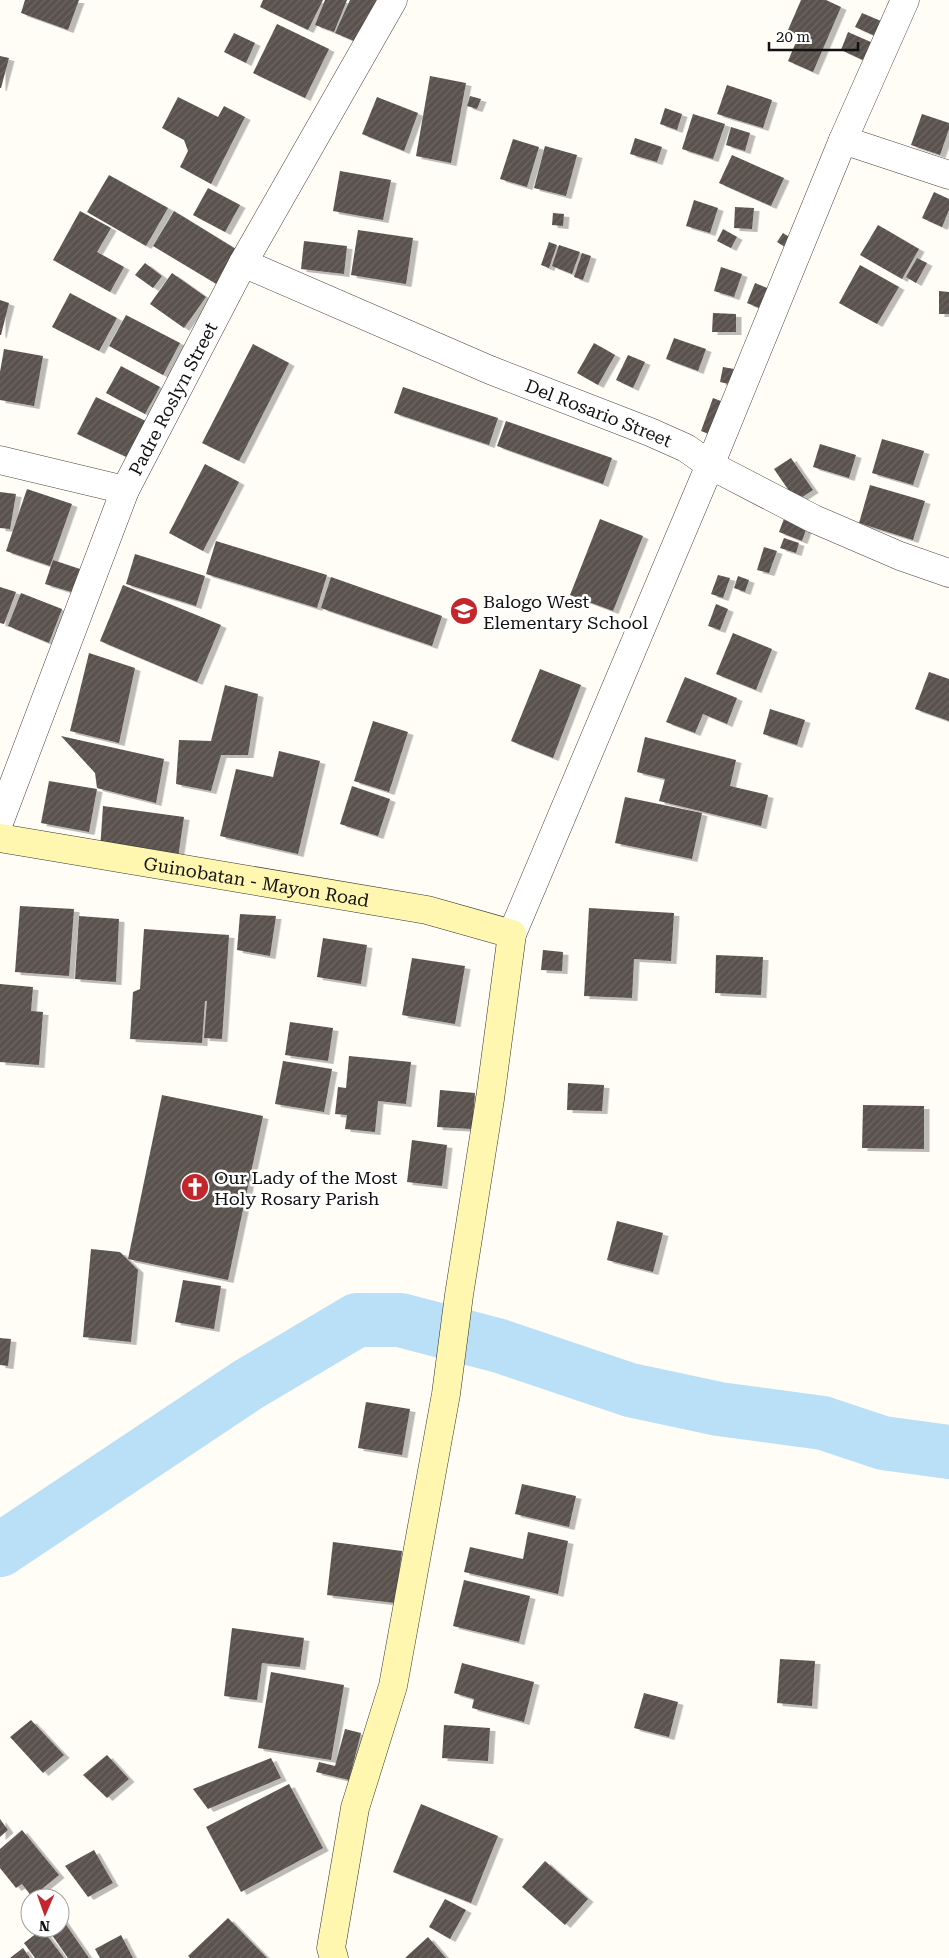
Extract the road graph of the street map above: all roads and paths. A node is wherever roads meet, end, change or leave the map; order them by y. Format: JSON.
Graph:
{"nodes":[{"id":1,"x":393,"y":0,"type":"edge"},
{"id":2,"x":905,"y":0,"type":"edge"},
{"id":3,"x":843,"y":140,"type":"junction"},
{"id":4,"x":949,"y":175,"type":"edge"},
{"id":5,"x":243,"y":263,"type":"junction"},
{"id":6,"x":0,"y":460,"type":"edge"},
{"id":7,"x":710,"y":465,"type":"junction"},
{"id":8,"x":125,"y":490,"type":"junction"},
{"id":9,"x":949,"y":573,"type":"edge"},
{"id":10,"x":0,"y":820,"type":"edge"},
{"id":11,"x":0,"y":838,"type":"edge"},
{"id":12,"x":512,"y":934,"type":"junction"},
{"id":13,"x":334,"y":1958,"type":"edge"}],
"edges":[{"from":1,"to":5,"type":"street","name":"Padre Roslyn Street"},
{"from":2,"to":3,"type":"street"},
{"from":3,"to":4,"type":"street"},
{"from":3,"to":7,"type":"street"},
{"from":5,"to":7,"type":"street","name":"Del Rosario Street"},
{"from":5,"to":8,"type":"street","name":"Padre Roslyn Street"},
{"from":6,"to":8,"type":"street"},
{"from":7,"to":9,"type":"street","name":"Del Rosario Street"},
{"from":7,"to":12,"type":"street"},
{"from":8,"to":10,"type":"street","name":"Padre Roslyn Street"},
{"from":11,"to":12,"type":"main road","name":"Guinobatan - Mayon Road"},
{"from":12,"to":13,"type":"main road"}]}
